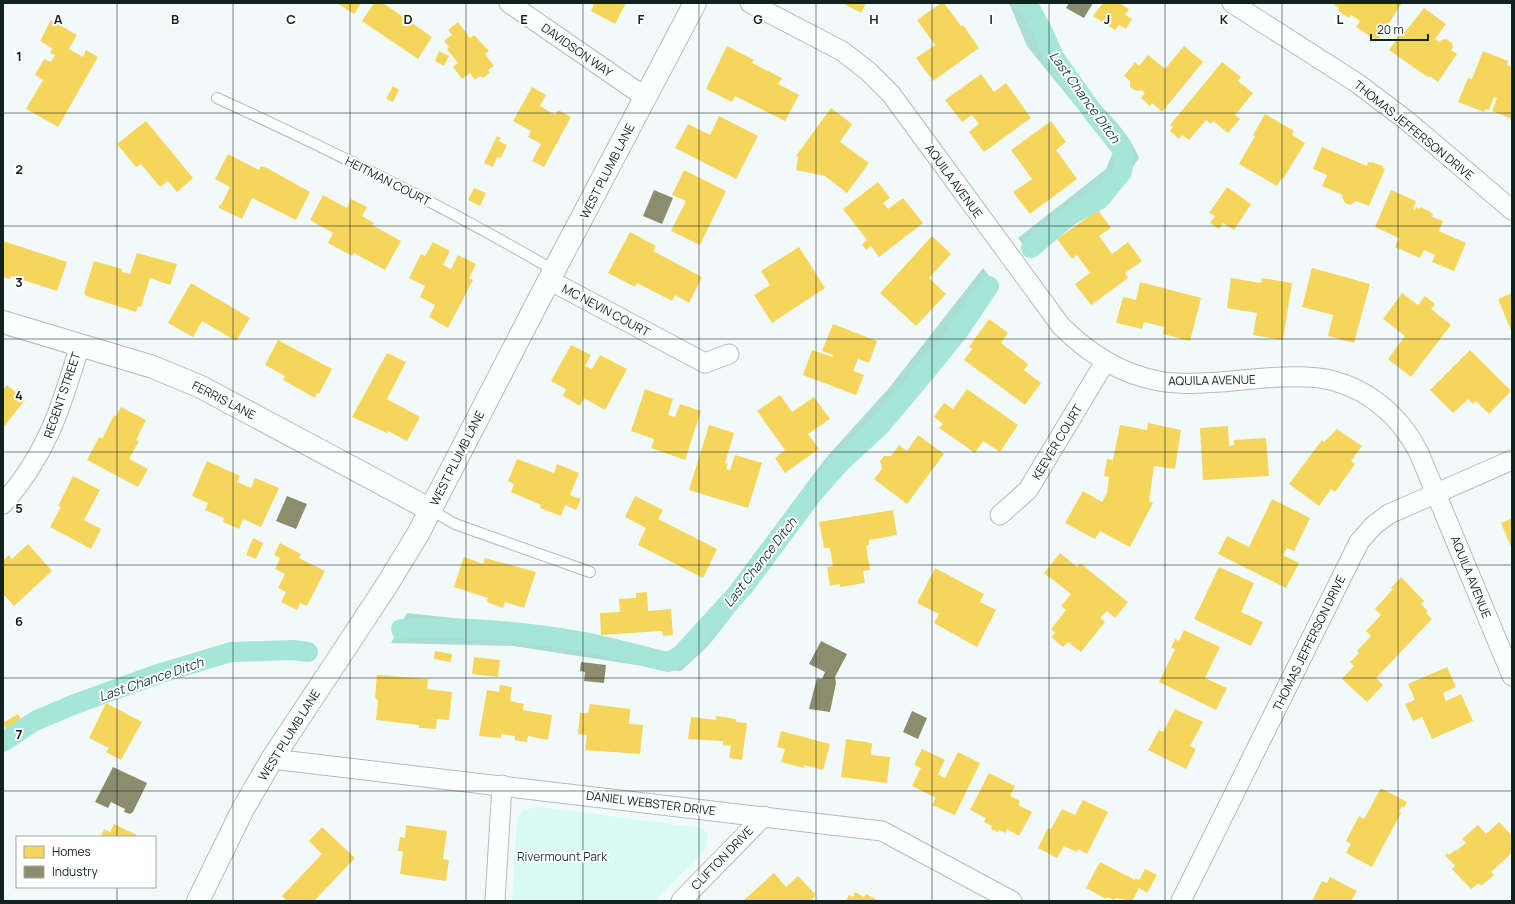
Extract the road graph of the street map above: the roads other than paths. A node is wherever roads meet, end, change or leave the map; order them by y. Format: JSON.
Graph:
{"nodes":[{"id":1,"x":509,"y":3,"type":"edge"},
{"id":2,"x":695,"y":3,"type":"edge"},
{"id":3,"x":750,"y":3,"type":"edge"},
{"id":4,"x":1232,"y":3,"type":"edge"},
{"id":5,"x":645,"y":97,"type":"junction"},
{"id":6,"x":217,"y":98,"type":"dead end"},
{"id":7,"x":1512,"y":210,"type":"edge"},
{"id":8,"x":552,"y":276,"type":"junction"},
{"id":9,"x":3,"y":322,"type":"edge"},
{"id":10,"x":80,"y":345,"type":"junction"},
{"id":11,"x":729,"y":354,"type":"dead end"},
{"id":12,"x":1105,"y":362,"type":"junction"},
{"id":13,"x":1512,"y":460,"type":"edge"},
{"id":14,"x":1436,"y":493,"type":"junction"},
{"id":15,"x":3,"y":504,"type":"edge"},
{"id":16,"x":431,"y":510,"type":"junction"},
{"id":17,"x":1000,"y":514,"type":"dead end"},
{"id":18,"x":590,"y":572,"type":"dead end"},
{"id":19,"x":1512,"y":676,"type":"edge"},
{"id":20,"x":272,"y":759,"type":"junction"},
{"id":21,"x":502,"y":785,"type":"junction"},
{"id":22,"x":764,"y":816,"type":"junction"},
{"id":23,"x":198,"y":901,"type":"edge"},
{"id":24,"x":496,"y":901,"type":"edge"},
{"id":25,"x":681,"y":901,"type":"edge"},
{"id":26,"x":1012,"y":901,"type":"edge"},
{"id":27,"x":1181,"y":901,"type":"edge"}],
"edges":[{"from":1,"to":5,"type":"street","name":"DAVIDSON WAY"},
{"from":2,"to":5,"type":"main road","name":"WEST PLUMB LANE"},
{"from":3,"to":12,"type":"street","name":"AQUILA AVENUE"},
{"from":4,"to":7,"type":"street","name":"THOMAS JEFFERSON DRIVE"},
{"from":5,"to":8,"type":"main road","name":"WEST PLUMB LANE"},
{"from":6,"to":8,"type":"lane","name":"HEITMAN COURT"},
{"from":8,"to":11,"type":"street","name":"MC NEVIN COURT"},
{"from":8,"to":16,"type":"main road","name":"WEST PLUMB LANE"},
{"from":9,"to":10,"type":"main road","name":"FERRIS LANE"},
{"from":10,"to":15,"type":"street","name":"REGENT STREET"},
{"from":10,"to":16,"type":"main road","name":"FERRIS LANE"},
{"from":12,"to":14,"type":"street","name":"AQUILA AVENUE"},
{"from":12,"to":17,"type":"street","name":"KEEVER COURT"},
{"from":13,"to":14,"type":"street","name":"THOMAS JEFFERSON DRIVE"},
{"from":14,"to":19,"type":"street","name":"AQUILA AVENUE"},
{"from":14,"to":27,"type":"street","name":"THOMAS JEFFERSON DRIVE"},
{"from":16,"to":18,"type":"lane"},
{"from":16,"to":20,"type":"main road","name":"WEST PLUMB LANE"},
{"from":20,"to":21,"type":"street","name":"DANIEL WEBSTER DRIVE"},
{"from":20,"to":23,"type":"main road","name":"WEST PLUMB LANE"},
{"from":21,"to":22,"type":"street","name":"DANIEL WEBSTER DRIVE"},
{"from":21,"to":24,"type":"street"},
{"from":22,"to":25,"type":"street","name":"CLIFTON DRIVE"},
{"from":22,"to":26,"type":"street","name":"DANIEL WEBSTER DRIVE"}]}
